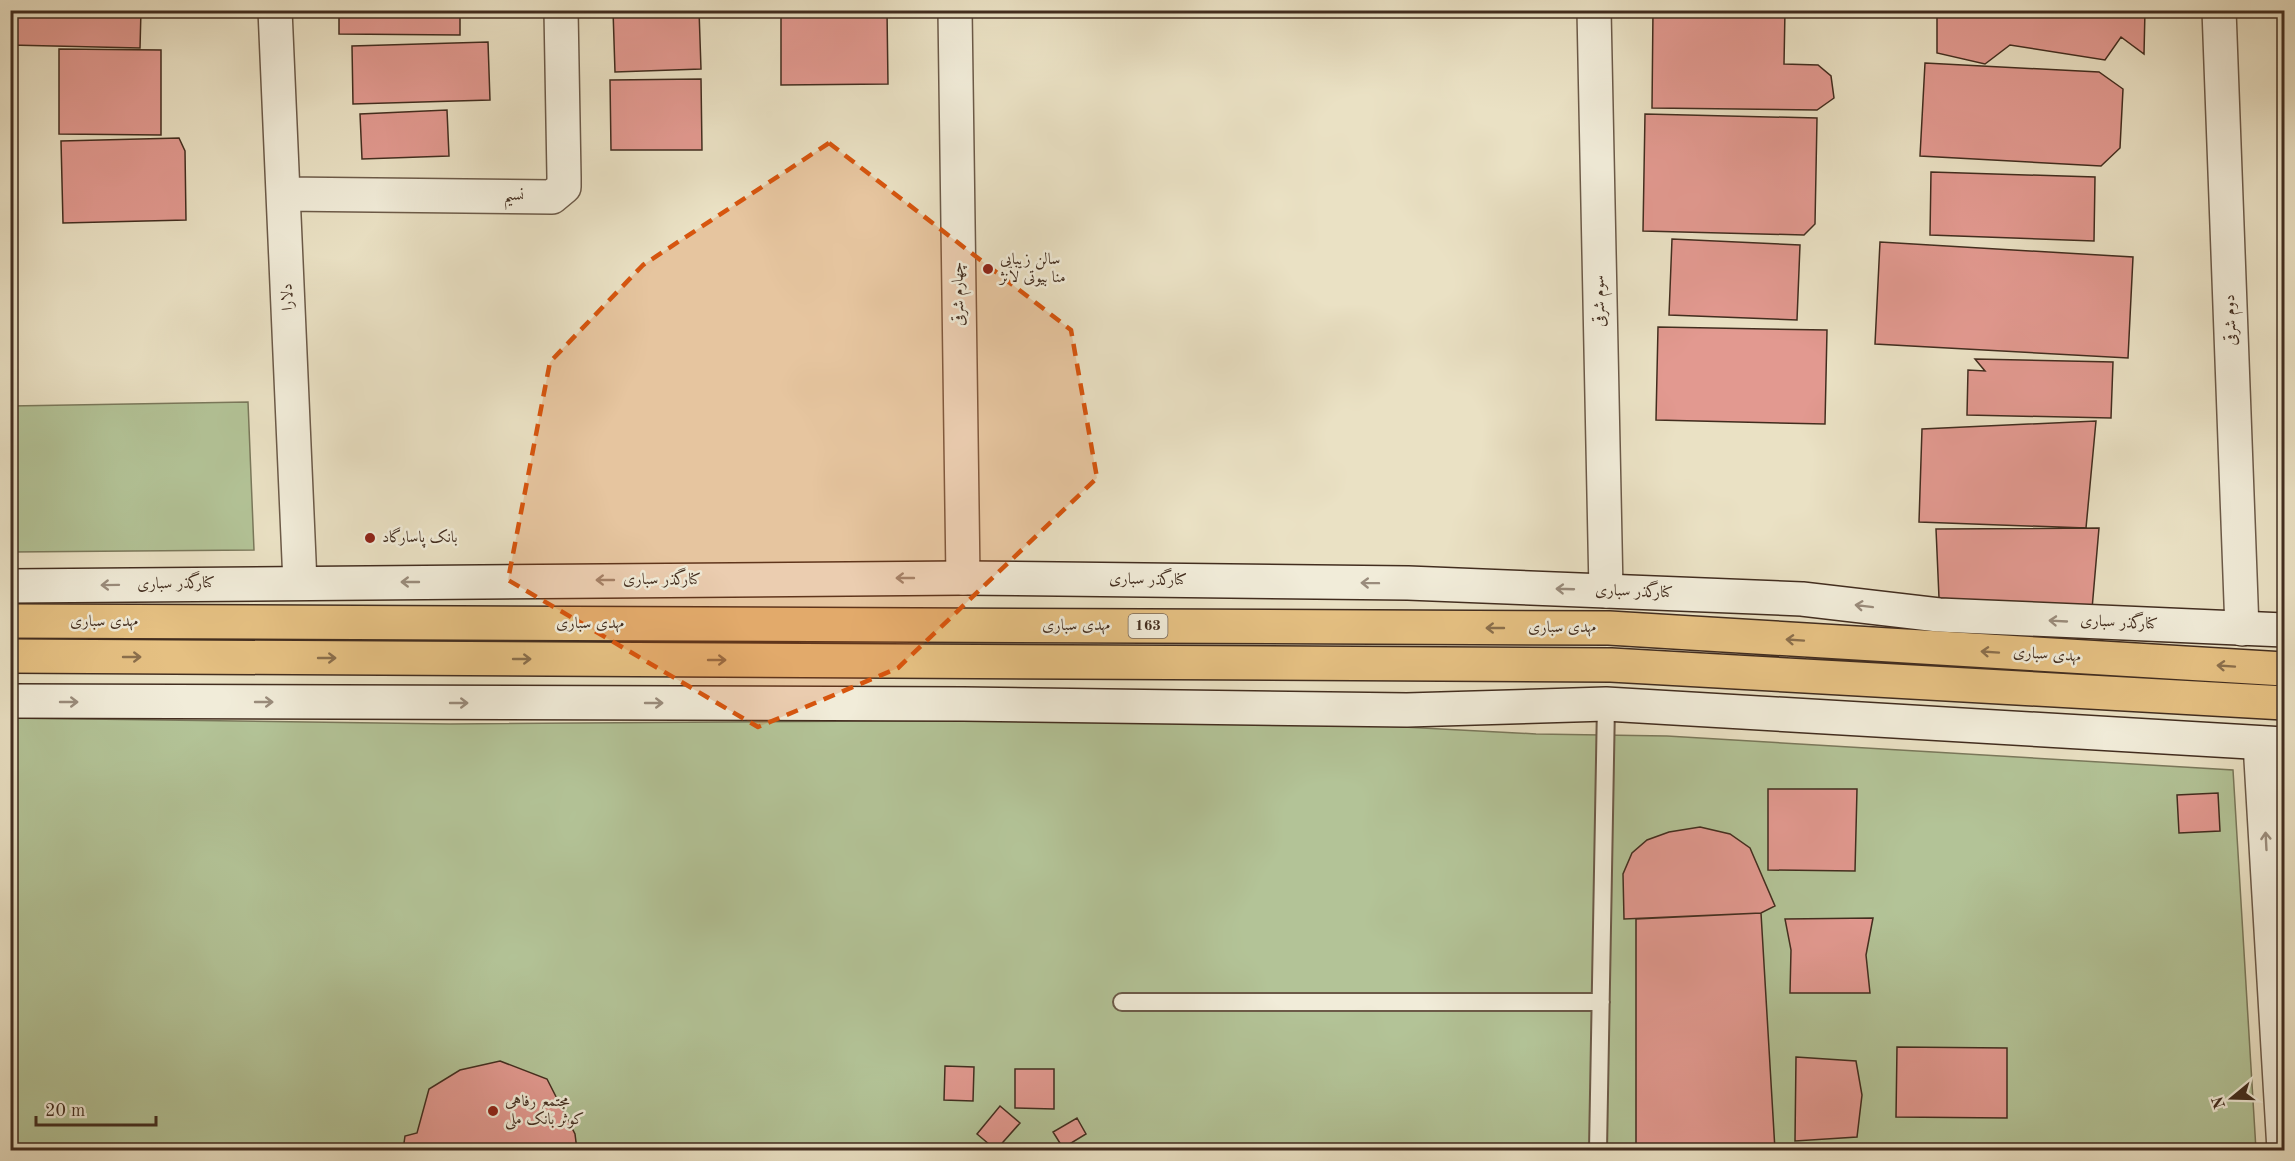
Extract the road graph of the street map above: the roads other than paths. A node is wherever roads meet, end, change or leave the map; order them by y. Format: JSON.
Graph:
{"nodes":[{"id":1,"x":275,"y":10,"type":"edge"},
{"id":2,"x":561,"y":10,"type":"edge"},
{"id":3,"x":955,"y":10,"type":"edge"},
{"id":4,"x":1594,"y":10,"type":"edge"},
{"id":5,"x":2219,"y":10,"type":"edge"},
{"id":6,"x":284,"y":194,"type":"junction"},
{"id":7,"x":963,"y":578,"type":"junction"},
{"id":8,"x":300,"y":583,"type":"junction"},
{"id":9,"x":10,"y":586,"type":"edge"},
{"id":10,"x":1606,"y":591,"type":"junction"},
{"id":11,"x":10,"y":621,"type":"edge"},
{"id":12,"x":2242,"y":629,"type":"junction"},
{"id":13,"x":2284,"y":630,"type":"edge"},
{"id":14,"x":10,"y":656,"type":"edge"},
{"id":15,"x":2284,"y":669,"type":"edge"},
{"id":16,"x":10,"y":701,"type":"edge"},
{"id":17,"x":2284,"y":703,"type":"edge"},
{"id":18,"x":1606,"y":704,"type":"junction"},
{"id":19,"x":2272,"y":744,"type":"edge"},
{"id":20,"x":1122,"y":1002,"type":"dead end"},
{"id":21,"x":1600,"y":1002,"type":"junction"},
{"id":22,"x":1598,"y":1150,"type":"edge"},
{"id":23,"x":2284,"y":1150,"type":"edge"}],
"edges":[{"from":1,"to":6,"type":"main road","name":"دلارا"},
{"from":2,"to":6,"type":"main road","name":"نسیم"},
{"from":3,"to":7,"type":"main road","name":"چهارم شرقی"},
{"from":4,"to":10,"type":"main road","name":"سوم شرقی"},
{"from":5,"to":12,"type":"main road","name":"دوم شرقی"},
{"from":6,"to":8,"type":"main road","name":"دلارا"},
{"from":7,"to":8,"type":"main road","name":"کنارگذر سباری","one_way":true},
{"from":10,"to":7,"type":"main road","name":"کنارگذر سباری","one_way":true},
{"from":8,"to":9,"type":"main road","name":"کنارگذر سباری","one_way":true},
{"from":12,"to":10,"type":"main road","name":"کنارگذر سباری","one_way":true},
{"from":15,"to":11,"type":"main road","name":"مهدی سباری","number":"163","one_way":true},
{"from":12,"to":13,"type":"main road","name":"کنارگذر سباری"},
{"from":14,"to":17,"type":"main road","number":"163","one_way":true},
{"from":16,"to":18,"type":"main road","one_way":true},
{"from":18,"to":19,"type":"main road"},
{"from":18,"to":21,"type":"lane"},
{"from":23,"to":19,"type":"main road","one_way":true},
{"from":20,"to":21,"type":"lane"},
{"from":21,"to":22,"type":"lane"}]}
